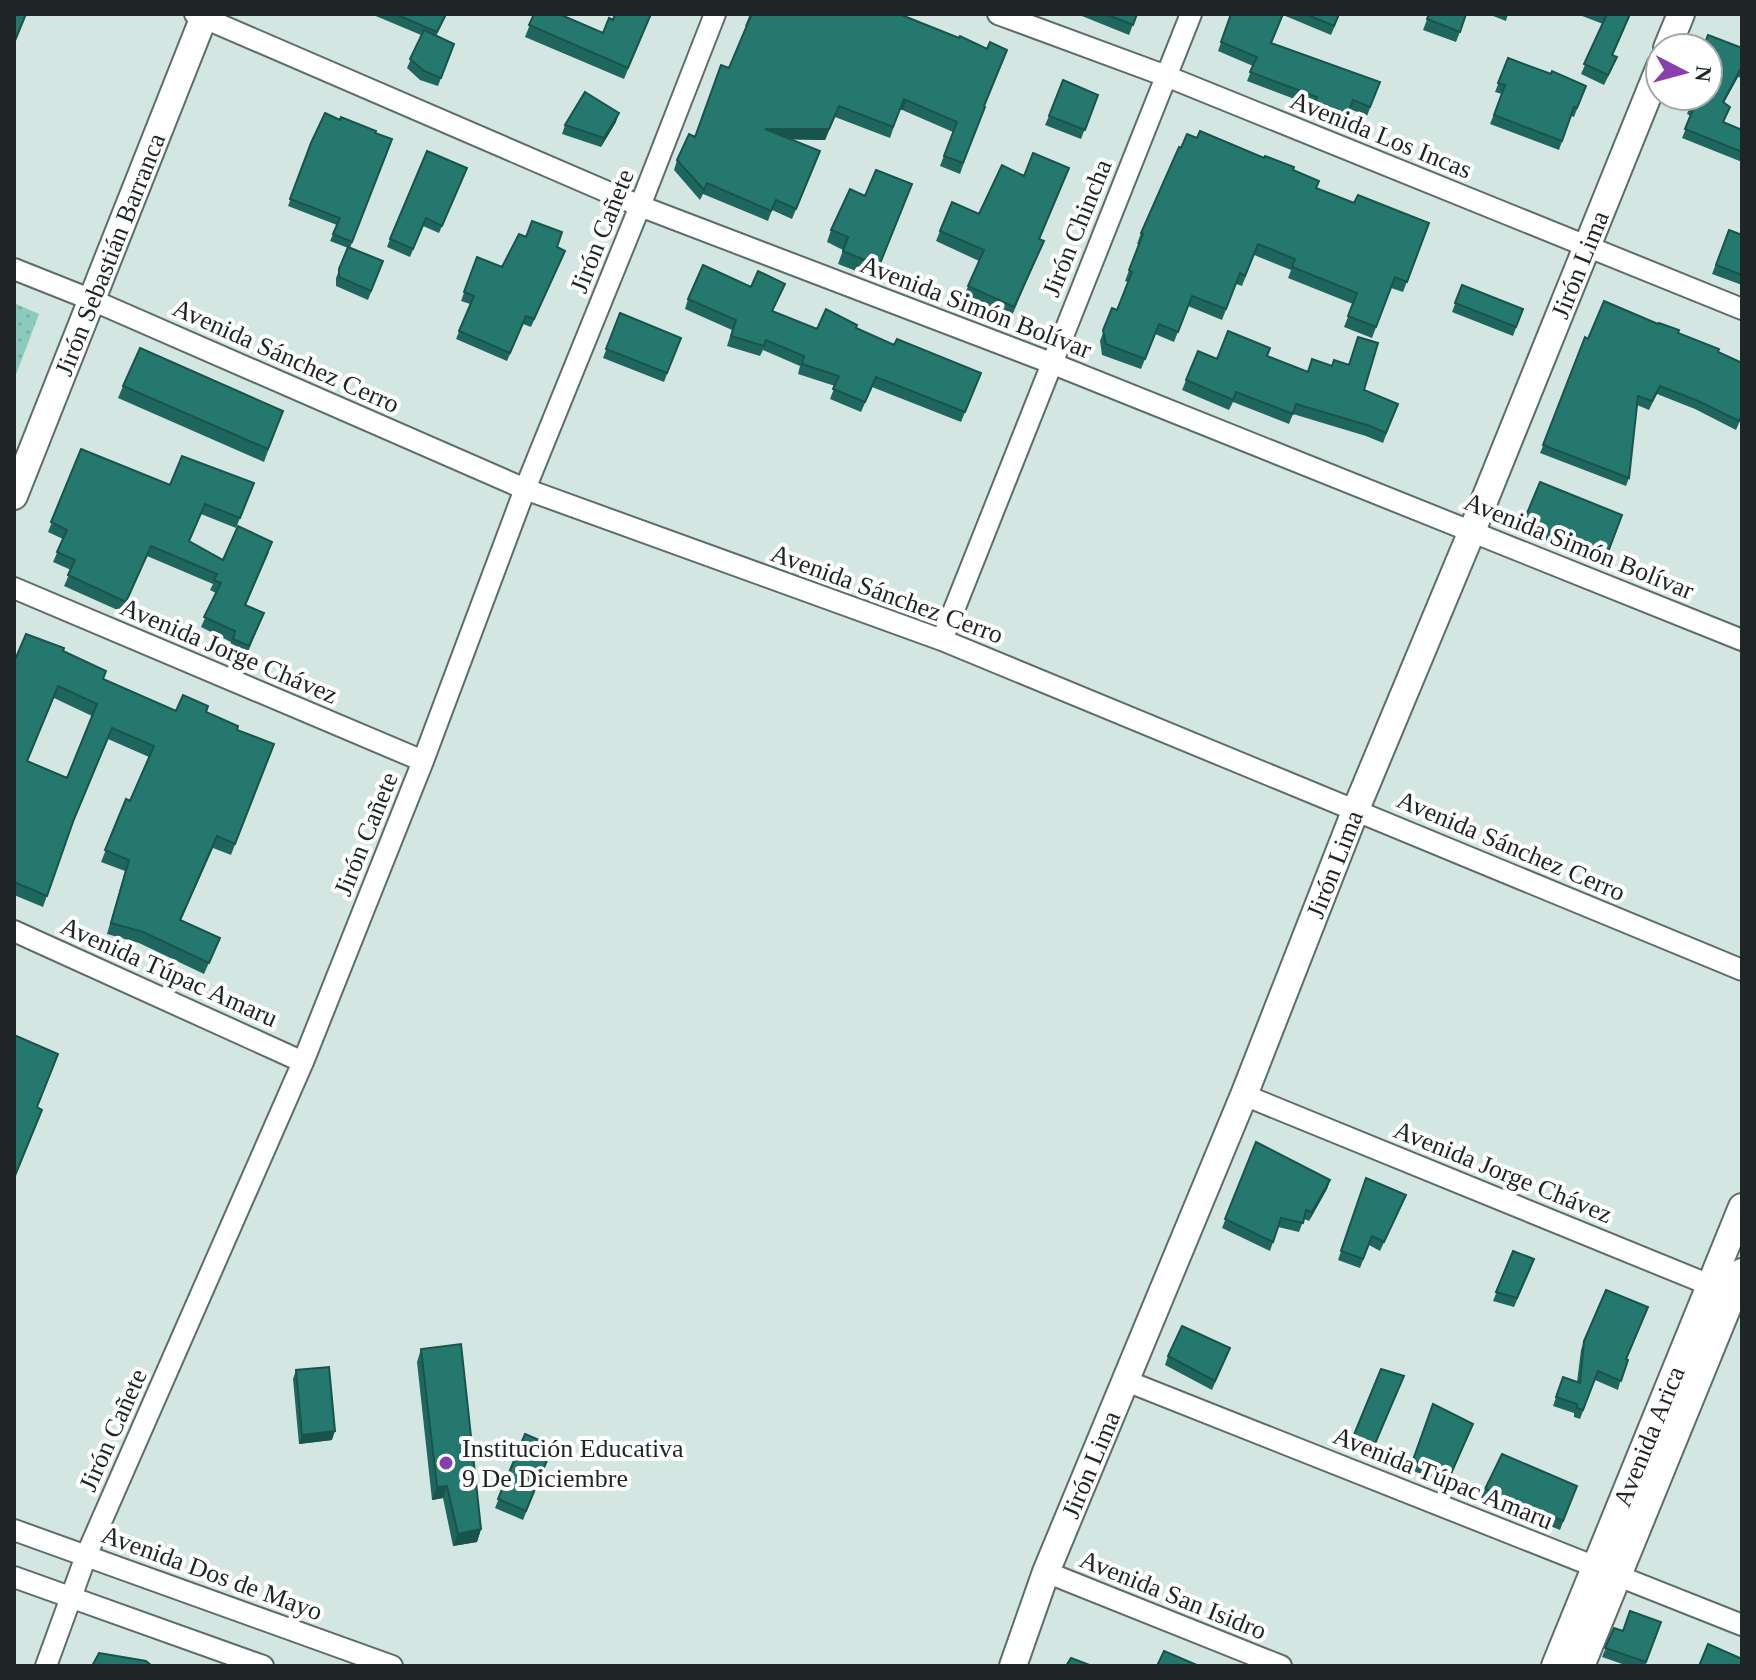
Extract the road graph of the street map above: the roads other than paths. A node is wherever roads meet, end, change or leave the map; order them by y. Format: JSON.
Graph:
{"nodes":[{"id":1,"x":715,"y":14,"type":"edge"},
{"id":2,"x":998,"y":14,"type":"edge"},
{"id":3,"x":1191,"y":14,"type":"edge"},
{"id":4,"x":201,"y":15,"type":"edge"},
{"id":5,"x":1166,"y":76,"type":"junction"},
{"id":6,"x":1644,"y":106,"type":"edge"},
{"id":7,"x":640,"y":206,"type":"junction"},
{"id":8,"x":1587,"y":247,"type":"junction"},
{"id":9,"x":14,"y":269,"type":"edge"},
{"id":10,"x":92,"y":300,"type":"junction"},
{"id":11,"x":1742,"y":309,"type":"edge"},
{"id":12,"x":1051,"y":363,"type":"junction"},
{"id":13,"x":525,"y":489,"type":"junction"},
{"id":14,"x":14,"y":496,"type":"edge"},
{"id":15,"x":1472,"y":531,"type":"junction"},
{"id":16,"x":14,"y":588,"type":"edge"},
{"id":17,"x":942,"y":640,"type":"junction"},
{"id":18,"x":1742,"y":640,"type":"edge"},
{"id":19,"x":423,"y":761,"type":"junction"},
{"id":20,"x":1356,"y":809,"type":"junction"},
{"id":21,"x":14,"y":931,"type":"edge"},
{"id":22,"x":1742,"y":970,"type":"edge"},
{"id":23,"x":303,"y":1062,"type":"junction"},
{"id":24,"x":1244,"y":1095,"type":"junction"},
{"id":25,"x":1742,"y":1207,"type":"edge"},
{"id":26,"x":1732,"y":1288,"type":"edge"},
{"id":27,"x":1124,"y":1380,"type":"junction"},
{"id":28,"x":14,"y":1530,"type":"edge"},
{"id":29,"x":86,"y":1556,"type":"junction"},
{"id":30,"x":1606,"y":1571,"type":"junction"},
{"id":31,"x":1046,"y":1572,"type":"junction"},
{"id":32,"x":14,"y":1577,"type":"edge"},
{"id":33,"x":70,"y":1597,"type":"junction"},
{"id":34,"x":1742,"y":1625,"type":"edge"},
{"id":35,"x":46,"y":1666,"type":"edge"},
{"id":36,"x":263,"y":1666,"type":"edge"},
{"id":37,"x":392,"y":1666,"type":"edge"},
{"id":38,"x":1013,"y":1666,"type":"edge"},
{"id":39,"x":1281,"y":1666,"type":"edge"},
{"id":40,"x":1555,"y":1666,"type":"edge"},
{"id":41,"x":1581,"y":1666,"type":"edge"}],
"edges":[{"from":1,"to":7,"type":"street","name":"Jirón Cañete"},
{"from":2,"to":5,"type":"street","name":"Avenida Los Incas"},
{"from":3,"to":5,"type":"street","name":"Jirón Chincha"},
{"from":4,"to":7,"type":"street","name":"Avenida Simón Bolívar"},
{"from":4,"to":10,"type":"street","name":"Jirón Sebastián Barranca"},
{"from":5,"to":8,"type":"street","name":"Avenida Los Incas"},
{"from":5,"to":12,"type":"street","name":"Jirón Chincha"},
{"from":6,"to":8,"type":"street","name":"Jirón Lima"},
{"from":7,"to":12,"type":"street","name":"Avenida Simón Bolívar"},
{"from":7,"to":13,"type":"street","name":"Jirón Cañete"},
{"from":8,"to":11,"type":"street","name":"Avenida Los Incas"},
{"from":8,"to":15,"type":"street","name":"Jirón Lima"},
{"from":9,"to":10,"type":"street","name":"Avenida Sánchez Cerro"},
{"from":10,"to":13,"type":"street","name":"Avenida Sánchez Cerro"},
{"from":10,"to":14,"type":"street","name":"Jirón Sebastián Barranca"},
{"from":12,"to":15,"type":"street","name":"Avenida Simón Bolívar"},
{"from":12,"to":17,"type":"street","name":"Jirón Chincha"},
{"from":13,"to":17,"type":"street","name":"Avenida Sánchez Cerro"},
{"from":13,"to":19,"type":"street","name":"Jirón Cañete"},
{"from":15,"to":18,"type":"street","name":"Avenida Simón Bolívar"},
{"from":15,"to":20,"type":"street","name":"Jirón Lima"},
{"from":16,"to":19,"type":"street","name":"Avenida Jorge Chávez"},
{"from":17,"to":20,"type":"street","name":"Avenida Sánchez Cerro"},
{"from":19,"to":23,"type":"street","name":"Jirón Cañete"},
{"from":20,"to":22,"type":"street","name":"Avenida Sánchez Cerro"},
{"from":20,"to":24,"type":"street","name":"Jirón Lima"},
{"from":21,"to":23,"type":"street","name":"Avenida Túpac Amaru"},
{"from":23,"to":29,"type":"street","name":"Jirón Cañete"},
{"from":24,"to":26,"type":"street","name":"Avenida Jorge Chávez"},
{"from":24,"to":27,"type":"street","name":"Jirón Lima"},
{"from":25,"to":26,"type":"street","name":"Avenida Arica"},
{"from":26,"to":30,"type":"street","name":"Avenida Arica"},
{"from":27,"to":30,"type":"street","name":"Avenida Túpac Amaru"},
{"from":27,"to":31,"type":"street","name":"Jirón Lima"},
{"from":28,"to":29,"type":"street","name":"Avenida Dos de Mayo"},
{"from":29,"to":33,"type":"street","name":"Jirón Cañete"},
{"from":29,"to":37,"type":"street","name":"Avenida Dos de Mayo"},
{"from":30,"to":34,"type":"street","name":"Avenida Túpac Amaru"},
{"from":30,"to":40,"type":"street","name":"Avenida Arica"},
{"from":30,"to":41,"type":"street","name":"Avenida Arica"},
{"from":31,"to":38,"type":"street","name":"Jirón Lima"},
{"from":31,"to":39,"type":"street","name":"Avenida San Isidro"},
{"from":32,"to":33,"type":"street"},
{"from":33,"to":35,"type":"street","name":"Jirón Cañete"},
{"from":33,"to":36,"type":"street"}]}
